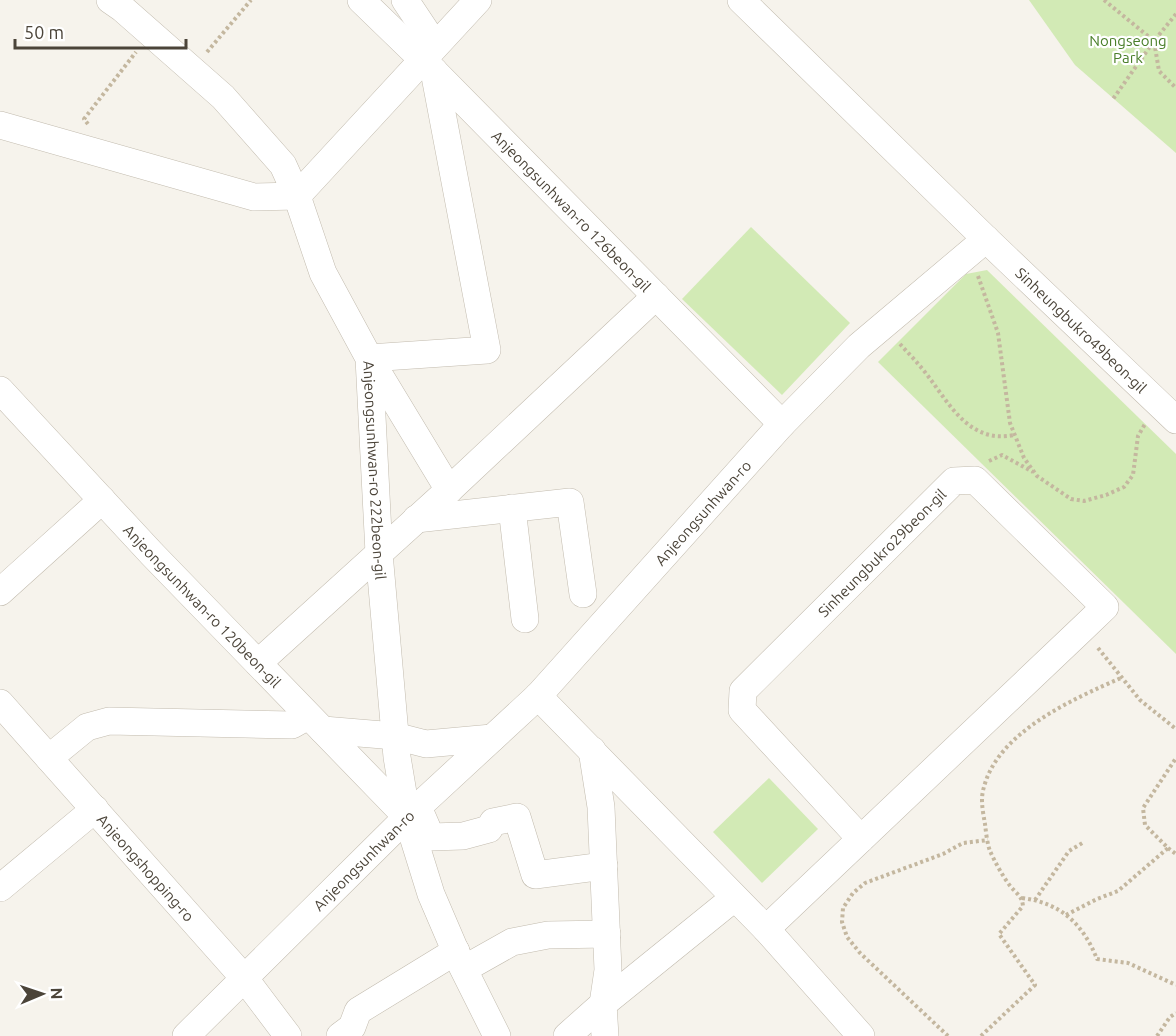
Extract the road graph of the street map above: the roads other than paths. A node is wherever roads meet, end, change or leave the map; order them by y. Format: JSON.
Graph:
{"nodes":[{"id":1,"x":110,"y":0,"type":"edge"},
{"id":2,"x":361,"y":0,"type":"edge"},
{"id":3,"x":405,"y":0,"type":"edge"},
{"id":4,"x":478,"y":0,"type":"edge"},
{"id":5,"x":741,"y":0,"type":"edge"},
{"id":6,"x":431,"y":58,"type":"junction"},
{"id":7,"x":0,"y":125,"type":"edge"},
{"id":8,"x":297,"y":196,"type":"junction"},
{"id":9,"x":978,"y":246,"type":"junction"},
{"id":10,"x":656,"y":296,"type":"junction"},
{"id":11,"x":369,"y":358,"type":"junction"},
{"id":12,"x":0,"y":390,"type":"edge"},
{"id":13,"x":1170,"y":413,"type":"edge"},
{"id":14,"x":782,"y":424,"type":"junction"},
{"id":15,"x":449,"y":490,"type":"junction"},
{"id":16,"x":102,"y":500,"type":"junction"},
{"id":17,"x":512,"y":508,"type":"junction"},
{"id":18,"x":416,"y":519,"type":"junction"},
{"id":19,"x":379,"y":553,"type":"junction"},
{"id":20,"x":0,"y":592,"type":"edge"},
{"id":21,"x":583,"y":594,"type":"dead end"},
{"id":22,"x":525,"y":619,"type":"dead end"},
{"id":23,"x":258,"y":663,"type":"junction"},
{"id":24,"x":538,"y":696,"type":"junction"},
{"id":25,"x":0,"y":703,"type":"edge"},
{"id":26,"x":315,"y":723,"type":"junction"},
{"id":27,"x":395,"y":736,"type":"junction"},
{"id":28,"x":492,"y":738,"type":"junction"},
{"id":29,"x":591,"y":750,"type":"junction"},
{"id":30,"x":49,"y":758,"type":"junction"},
{"id":31,"x":94,"y":809,"type":"junction"},
{"id":32,"x":412,"y":812,"type":"junction"},
{"id":33,"x":861,"y":839,"type":"junction"},
{"id":34,"x":604,"y":866,"type":"junction"},
{"id":35,"x":0,"y":888,"type":"edge"},
{"id":36,"x":734,"y":898,"type":"junction"},
{"id":37,"x":766,"y":929,"type":"junction"},
{"id":38,"x":607,"y":934,"type":"junction"},
{"id":39,"x":460,"y":960,"type":"junction"},
{"id":40,"x":245,"y":979,"type":"junction"},
{"id":41,"x":603,"y":1004,"type":"junction"},
{"id":42,"x":186,"y":1036,"type":"edge"},
{"id":43,"x":288,"y":1036,"type":"edge"},
{"id":44,"x":340,"y":1036,"type":"edge"},
{"id":45,"x":497,"y":1036,"type":"edge"},
{"id":46,"x":567,"y":1036,"type":"edge"},
{"id":47,"x":605,"y":1036,"type":"edge"},
{"id":48,"x":861,"y":1036,"type":"edge"}],
"edges":[{"from":1,"to":8,"type":"street","name":"Anjeongsunhwan-ro 222beon-gil"},
{"from":2,"to":6,"type":"street","name":"Anjeongsunhwan-ro 126beon-gil"},
{"from":3,"to":6,"type":"street"},
{"from":4,"to":6,"type":"street"},
{"from":5,"to":9,"type":"street"},
{"from":6,"to":8,"type":"street"},
{"from":6,"to":10,"type":"street","name":"Anjeongsunhwan-ro 126beon-gil"},
{"from":6,"to":11,"type":"street"},
{"from":7,"to":8,"type":"street"},
{"from":8,"to":11,"type":"street","name":"Anjeongsunhwan-ro 222beon-gil"},
{"from":9,"to":13,"type":"street","name":"Sinheungbukro49beon-gil"},
{"from":9,"to":14,"type":"street","name":"Anjeongsunhwan-ro"},
{"from":10,"to":14,"type":"street","name":"Anjeongsunhwan-ro 126beon-gil"},
{"from":10,"to":15,"type":"street"},
{"from":11,"to":15,"type":"street"},
{"from":11,"to":19,"type":"street","name":"Anjeongsunhwan-ro 222beon-gil"},
{"from":12,"to":16,"type":"street","name":"Anjeongsunhwan-ro 120beon-gil"},
{"from":14,"to":24,"type":"street","name":"Anjeongsunhwan-ro"},
{"from":15,"to":18,"type":"street"},
{"from":16,"to":20,"type":"street"},
{"from":16,"to":23,"type":"street","name":"Anjeongsunhwan-ro 120beon-gil"},
{"from":17,"to":18,"type":"street"},
{"from":17,"to":21,"type":"street"},
{"from":17,"to":22,"type":"street"},
{"from":18,"to":19,"type":"street"},
{"from":19,"to":23,"type":"street"},
{"from":19,"to":27,"type":"street","name":"Anjeongsunhwan-ro 222beon-gil"},
{"from":23,"to":26,"type":"street","name":"Anjeongsunhwan-ro 120beon-gil"},
{"from":24,"to":28,"type":"street","name":"Anjeongsunhwan-ro"},
{"from":24,"to":29,"type":"street"},
{"from":25,"to":30,"type":"street","name":"Anjeongshopping-ro"},
{"from":26,"to":27,"type":"street"},
{"from":26,"to":30,"type":"street"},
{"from":26,"to":32,"type":"street","name":"Anjeongsunhwan-ro 120beon-gil"},
{"from":27,"to":28,"type":"street"},
{"from":27,"to":32,"type":"street","name":"Anjeongsunhwan-ro 222beon-gil"},
{"from":28,"to":32,"type":"street","name":"Anjeongsunhwan-ro"},
{"from":29,"to":34,"type":"street"},
{"from":29,"to":36,"type":"street"},
{"from":30,"to":31,"type":"street","name":"Anjeongshopping-ro"},
{"from":31,"to":35,"type":"street"},
{"from":31,"to":40,"type":"street","name":"Anjeongshopping-ro"},
{"from":32,"to":34,"type":"street"},
{"from":32,"to":39,"type":"street"},
{"from":32,"to":40,"type":"street","name":"Anjeongsunhwan-ro"},
{"from":33,"to":33,"type":"street","name":"Sinheungbukro29beon-gil"},
{"from":33,"to":37,"type":"street"},
{"from":34,"to":38,"type":"street"},
{"from":36,"to":37,"type":"street"},
{"from":36,"to":41,"type":"street"},
{"from":37,"to":48,"type":"street"},
{"from":38,"to":39,"type":"street"},
{"from":38,"to":41,"type":"street"},
{"from":39,"to":44,"type":"street"},
{"from":39,"to":45,"type":"street"},
{"from":40,"to":42,"type":"street","name":"Anjeongsunhwan-ro"},
{"from":40,"to":43,"type":"street","name":"Anjeongshopping-ro"},
{"from":41,"to":46,"type":"street"},
{"from":41,"to":47,"type":"street"}]}
